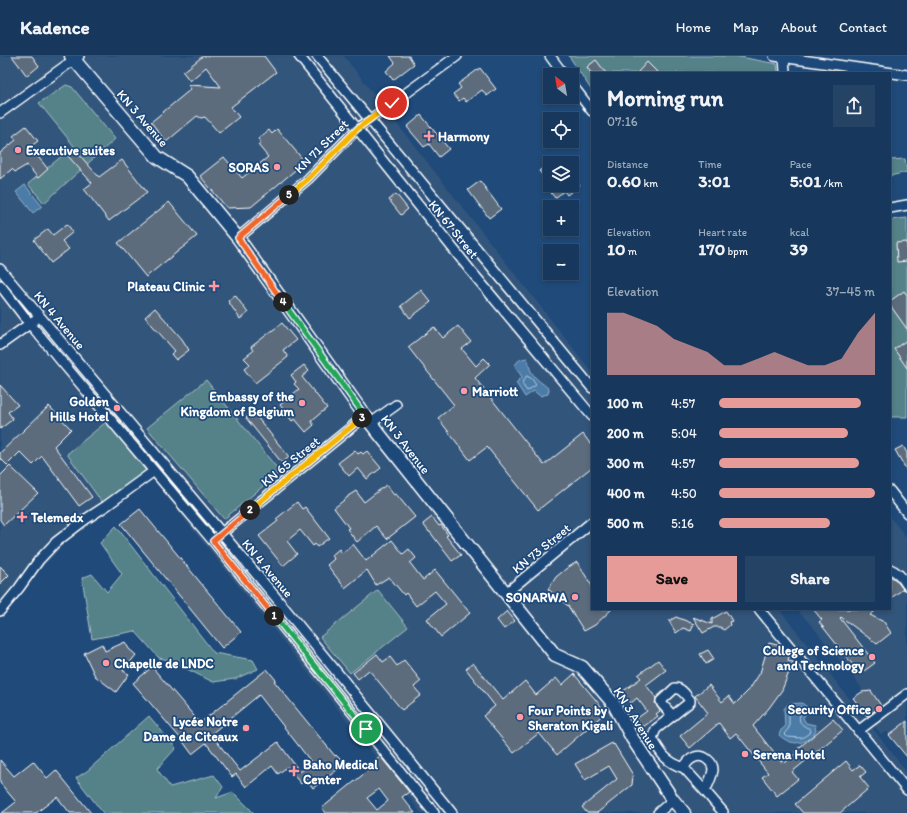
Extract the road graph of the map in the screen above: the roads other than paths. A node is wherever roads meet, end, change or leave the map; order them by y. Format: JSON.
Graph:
{"nodes":[{"id":1,"x":299,"y":56,"type":"edge"},
{"id":2,"x":316,"y":56,"type":"edge"},
{"id":3,"x":457,"y":56,"type":"edge"},
{"id":4,"x":550,"y":56,"type":"edge"},
{"id":5,"x":774,"y":56,"type":"edge"},
{"id":6,"x":75,"y":57,"type":"edge"},
{"id":7,"x":784,"y":57,"type":"edge"},
{"id":8,"x":559,"y":68,"type":"edge"},
{"id":9,"x":785,"y":72,"type":"edge"},
{"id":10,"x":886,"y":72,"type":"edge"},
{"id":11,"x":891,"y":73,"type":"edge"},
{"id":12,"x":907,"y":75,"type":"edge"},
{"id":13,"x":579,"y":94,"type":"edge"},
{"id":14,"x":591,"y":110,"type":"edge"},
{"id":15,"x":0,"y":114,"type":"edge"},
{"id":16,"x":368,"y":120,"type":"junction"},
{"id":17,"x":357,"y":129,"type":"junction"},
{"id":18,"x":907,"y":205,"type":"edge"},
{"id":19,"x":891,"y":208,"type":"edge"},
{"id":20,"x":238,"y":238,"type":"junction"},
{"id":21,"x":0,"y":269,"type":"edge"},
{"id":22,"x":0,"y":285,"type":"edge"},
{"id":23,"x":39,"y":317,"type":"junction"},
{"id":24,"x":30,"y":324,"type":"junction"},
{"id":25,"x":0,"y":345,"type":"edge"},
{"id":26,"x":591,"y":387,"type":"edge"},
{"id":27,"x":396,"y":405,"type":"dead end"},
{"id":28,"x":591,"y":415,"type":"edge"},
{"id":29,"x":368,"y":419,"type":"junction"},
{"id":30,"x":154,"y":471,"type":"junction"},
{"id":31,"x":891,"y":492,"type":"edge"},
{"id":32,"x":907,"y":513,"type":"edge"},
{"id":33,"x":591,"y":523,"type":"edge"},
{"id":34,"x":222,"y":533,"type":"junction"},
{"id":35,"x":213,"y":541,"type":"junction"},
{"id":36,"x":891,"y":569,"type":"edge"},
{"id":37,"x":907,"y":585,"type":"edge"},
{"id":38,"x":506,"y":593,"type":"junction"},
{"id":39,"x":273,"y":594,"type":"junction"},
{"id":40,"x":263,"y":602,"type":"junction"},
{"id":41,"x":760,"y":610,"type":"edge"},
{"id":42,"x":0,"y":611,"type":"edge"},
{"id":43,"x":907,"y":694,"type":"edge"},
{"id":44,"x":672,"y":715,"type":"dead end"},
{"id":45,"x":858,"y":731,"type":"junction"},
{"id":46,"x":684,"y":768,"type":"junction"},
{"id":47,"x":907,"y":790,"type":"edge"},
{"id":48,"x":705,"y":791,"type":"junction"},
{"id":49,"x":673,"y":800,"type":"junction"},
{"id":50,"x":434,"y":813,"type":"edge"},
{"id":51,"x":452,"y":813,"type":"edge"},
{"id":52,"x":658,"y":813,"type":"edge"},
{"id":53,"x":684,"y":813,"type":"edge"},
{"id":54,"x":723,"y":813,"type":"edge"}],
"edges":[{"from":1,"to":17,"type":"street","name":"KN 67 Street"},
{"from":2,"to":16,"type":"street","name":"KN 67 Street"},
{"from":3,"to":16,"type":"street","name":"KN 71 Street"},
{"from":4,"to":8,"type":"street"},
{"from":5,"to":7,"type":"street"},
{"from":6,"to":15,"type":"street"},
{"from":6,"to":20,"type":"main road","name":"KN 3 Avenue"},
{"from":7,"to":9,"type":"street"},
{"from":7,"to":10,"type":"street"},
{"from":11,"to":12,"type":"street"},
{"from":13,"to":14,"type":"street"},
{"from":16,"to":17,"type":"street","name":"KN 71 Street"},
{"from":16,"to":26,"type":"street","name":"KN 67 Street"},
{"from":17,"to":20,"type":"street","name":"KN 71 Street"},
{"from":17,"to":28,"type":"street","name":"KN 67 Street"},
{"from":18,"to":19,"type":"street"},
{"from":20,"to":29,"type":"main road","name":"KN 3 Avenue"},
{"from":21,"to":23,"type":"street","name":"KN 4 Avenue"},
{"from":22,"to":24,"type":"street","name":"KN 4 Avenue"},
{"from":23,"to":24,"type":"street"},
{"from":23,"to":34,"type":"street","name":"KN 4 Avenue"},
{"from":24,"to":25,"type":"street"},
{"from":24,"to":30,"type":"street","name":"KN 4 Avenue"},
{"from":27,"to":29,"type":"street","name":"KN 65 Street"},
{"from":29,"to":34,"type":"street","name":"KN 65 Street"},
{"from":29,"to":38,"type":"main road","name":"KN 3 Avenue"},
{"from":30,"to":35,"type":"street","name":"KN 4 Avenue"},
{"from":30,"to":42,"type":"street"},
{"from":31,"to":32,"type":"street"},
{"from":33,"to":38,"type":"street","name":"KN 73 Street"},
{"from":34,"to":35,"type":"street","name":"KN 65 Street"},
{"from":34,"to":39,"type":"street","name":"KN 4 Avenue"},
{"from":35,"to":40,"type":"street","name":"KN 4 Avenue"},
{"from":36,"to":37,"type":"street"},
{"from":38,"to":49,"type":"main road","name":"KN 3 Avenue"},
{"from":39,"to":40,"type":"street"},
{"from":39,"to":51,"type":"street","name":"KN 4 Avenue"},
{"from":40,"to":50,"type":"street","name":"KN 4 Avenue"},
{"from":41,"to":45,"type":"street"},
{"from":43,"to":45,"type":"street"},
{"from":44,"to":46,"type":"street"},
{"from":45,"to":47,"type":"street"},
{"from":46,"to":48,"type":"street"},
{"from":46,"to":48,"type":"street"},
{"from":48,"to":54,"type":"street"},
{"from":49,"to":52,"type":"street"},
{"from":49,"to":53,"type":"main road","name":"KN 3 Avenue"}]}
